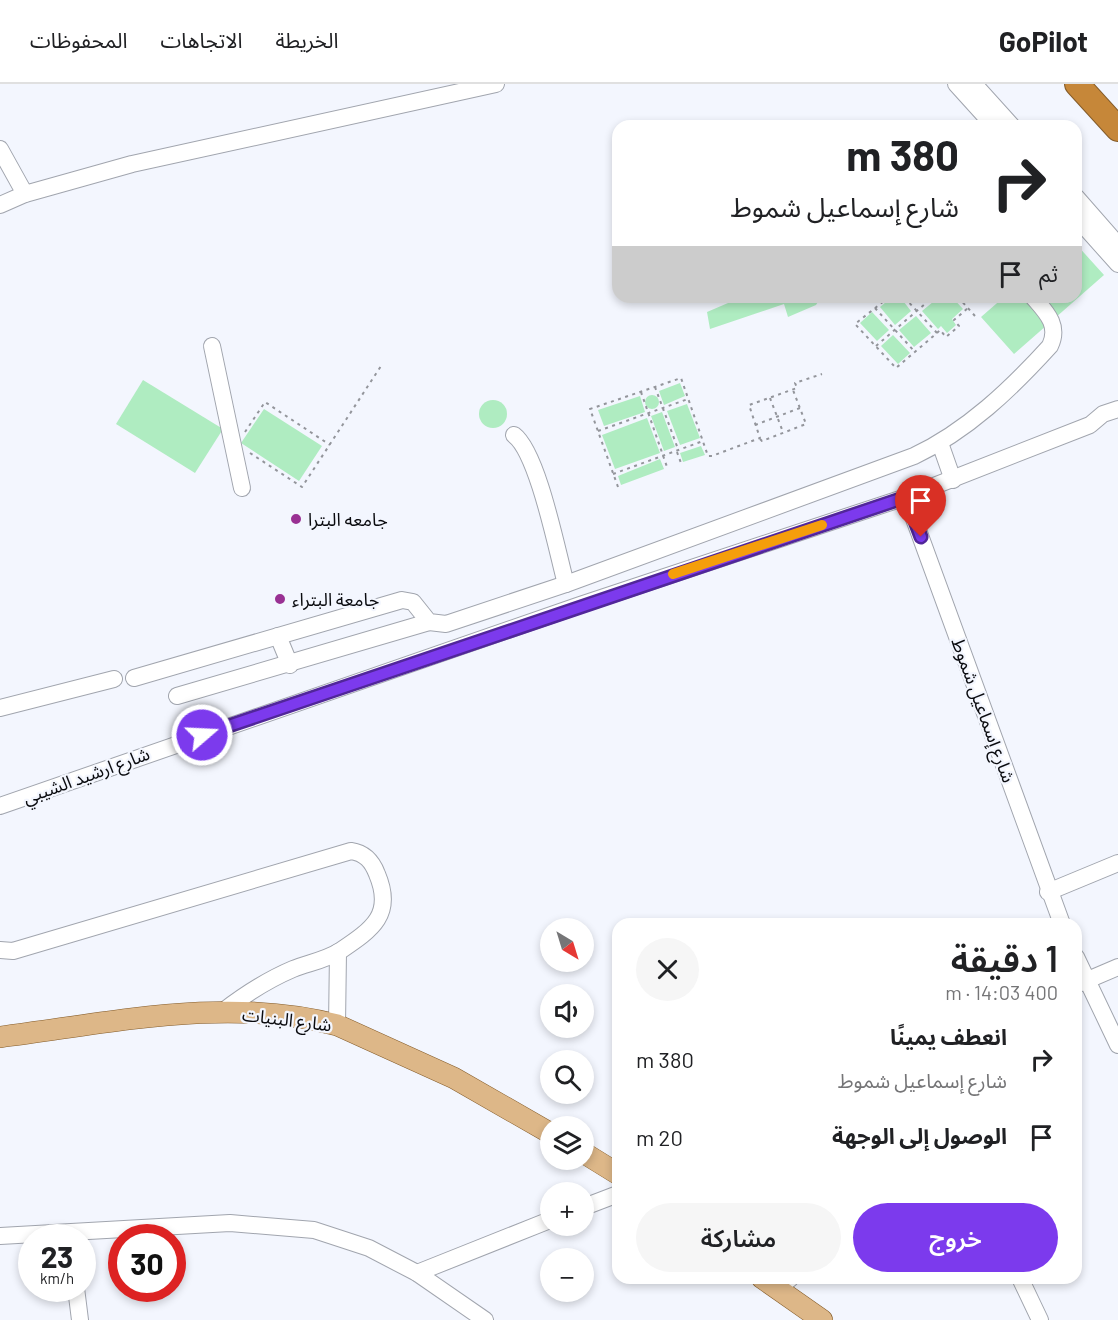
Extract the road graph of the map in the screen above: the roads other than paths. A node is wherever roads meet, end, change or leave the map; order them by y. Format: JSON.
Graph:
{"nodes":[{"id":1,"x":496,"y":84,"type":"edge"},
{"id":2,"x":956,"y":84,"type":"edge"},
{"id":3,"x":974,"y":84,"type":"edge"},
{"id":4,"x":1077,"y":84,"type":"edge"},
{"id":5,"x":989,"y":120,"type":"edge"},
{"id":6,"x":1007,"y":120,"type":"edge"},
{"id":7,"x":1118,"y":129,"type":"edge"},
{"id":8,"x":0,"y":149,"type":"edge"},
{"id":9,"x":25,"y":194,"type":"junction"},
{"id":10,"x":1082,"y":204,"type":"edge"},
{"id":11,"x":0,"y":205,"type":"edge"},
{"id":12,"x":1082,"y":224,"type":"edge"},
{"id":13,"x":1118,"y":245,"type":"edge"},
{"id":14,"x":1118,"y":264,"type":"edge"},
{"id":15,"x":1038,"y":303,"type":"edge"},
{"id":16,"x":212,"y":346,"type":"dead end"},
{"id":17,"x":1118,"y":409,"type":"edge"},
{"id":18,"x":1118,"y":421,"type":"edge"},
{"id":19,"x":1090,"y":425,"type":"junction"},
{"id":20,"x":514,"y":435,"type":"dead end"},
{"id":21,"x":936,"y":445,"type":"junction"},
{"id":22,"x":948,"y":482,"type":"junction"},
{"id":23,"x":243,"y":488,"type":"dead end"},
{"id":24,"x":906,"y":497,"type":"junction"},
{"id":25,"x":566,"y":584,"type":"junction"},
{"id":26,"x":429,"y":622,"type":"junction"},
{"id":27,"x":278,"y":636,"type":"junction"},
{"id":28,"x":290,"y":665,"type":"junction"},
{"id":29,"x":134,"y":678,"type":"dead end"},
{"id":30,"x":114,"y":679,"type":"dead end"},
{"id":31,"x":177,"y":696,"type":"dead end"},
{"id":32,"x":0,"y":708,"type":"edge"},
{"id":33,"x":0,"y":806,"type":"edge"},
{"id":34,"x":1118,"y":863,"type":"edge"},
{"id":35,"x":1048,"y":892,"type":"junction"},
{"id":36,"x":1059,"y":918,"type":"edge"},
{"id":37,"x":0,"y":950,"type":"edge"},
{"id":38,"x":338,"y":952,"type":"junction"},
{"id":39,"x":1118,"y":967,"type":"edge"},
{"id":40,"x":1082,"y":982,"type":"edge"},
{"id":41,"x":1082,"y":986,"type":"edge"},
{"id":42,"x":222,"y":1012,"type":"junction"},
{"id":43,"x":338,"y":1025,"type":"junction"},
{"id":44,"x":0,"y":1037,"type":"edge"},
{"id":45,"x":1118,"y":1045,"type":"edge"},
{"id":46,"x":540,"y":1127,"type":"edge"},
{"id":47,"x":594,"y":1159,"type":"edge"},
{"id":48,"x":612,"y":1170,"type":"edge"},
{"id":49,"x":612,"y":1196,"type":"edge"},
{"id":50,"x":594,"y":1203,"type":"edge"},
{"id":51,"x":540,"y":1224,"type":"edge"},
{"id":52,"x":96,"y":1234,"type":"edge"},
{"id":53,"x":0,"y":1236,"type":"edge"},
{"id":54,"x":18,"y":1236,"type":"edge"},
{"id":55,"x":417,"y":1274,"type":"junction"},
{"id":56,"x":779,"y":1284,"type":"edge"},
{"id":57,"x":1023,"y":1284,"type":"edge"},
{"id":58,"x":78,"y":1302,"type":"edge"},
{"id":59,"x":80,"y":1320,"type":"edge"},
{"id":60,"x":483,"y":1320,"type":"edge"},
{"id":61,"x":822,"y":1320,"type":"edge"},
{"id":62,"x":1040,"y":1320,"type":"edge"}],
"edges":[{"from":1,"to":9,"type":"street"},
{"from":2,"to":5,"type":"street"},
{"from":3,"to":6,"type":"street"},
{"from":4,"to":7,"type":"highway"},
{"from":8,"to":9,"type":"street"},
{"from":9,"to":11,"type":"street"},
{"from":10,"to":13,"type":"street"},
{"from":12,"to":14,"type":"street"},
{"from":15,"to":21,"type":"street"},
{"from":16,"to":23,"type":"street"},
{"from":17,"to":19,"type":"street","name":"شارع ارشيد الشيبي"},
{"from":18,"to":19,"type":"street","name":"شارع ارشيد الشيبي"},
{"from":19,"to":22,"type":"street","name":"شارع ارشيد الشيبي"},
{"from":20,"to":25,"type":"street"},
{"from":21,"to":22,"type":"street"},
{"from":21,"to":25,"type":"street"},
{"from":22,"to":24,"type":"street","name":"شارع ارشيد الشيبي"},
{"from":24,"to":33,"type":"street","name":"شارع ارشيد الشيبي"},
{"from":24,"to":35,"type":"street","name":"شارع إسماعيل شموط"},
{"from":25,"to":26,"type":"street"},
{"from":26,"to":27,"type":"street"},
{"from":26,"to":28,"type":"street"},
{"from":27,"to":28,"type":"street"},
{"from":27,"to":29,"type":"street"},
{"from":28,"to":31,"type":"street"},
{"from":30,"to":32,"type":"street"},
{"from":34,"to":35,"type":"street"},
{"from":35,"to":36,"type":"street","name":"شارع إسماعيل شموط"},
{"from":37,"to":38,"type":"street"},
{"from":38,"to":42,"type":"street"},
{"from":38,"to":43,"type":"street"},
{"from":39,"to":40,"type":"street"},
{"from":41,"to":45,"type":"street"},
{"from":42,"to":43,"type":"main road","name":"شارع البنيات"},
{"from":42,"to":44,"type":"main road","name":"شارع البنيات"},
{"from":43,"to":46,"type":"main road","name":"شارع البنيات"},
{"from":47,"to":48,"type":"main road"},
{"from":49,"to":50,"type":"street"},
{"from":51,"to":55,"type":"street"},
{"from":52,"to":55,"type":"street"},
{"from":53,"to":54,"type":"street"},
{"from":55,"to":60,"type":"street"},
{"from":56,"to":61,"type":"main road"},
{"from":57,"to":62,"type":"street"},
{"from":58,"to":59,"type":"street"}]}
